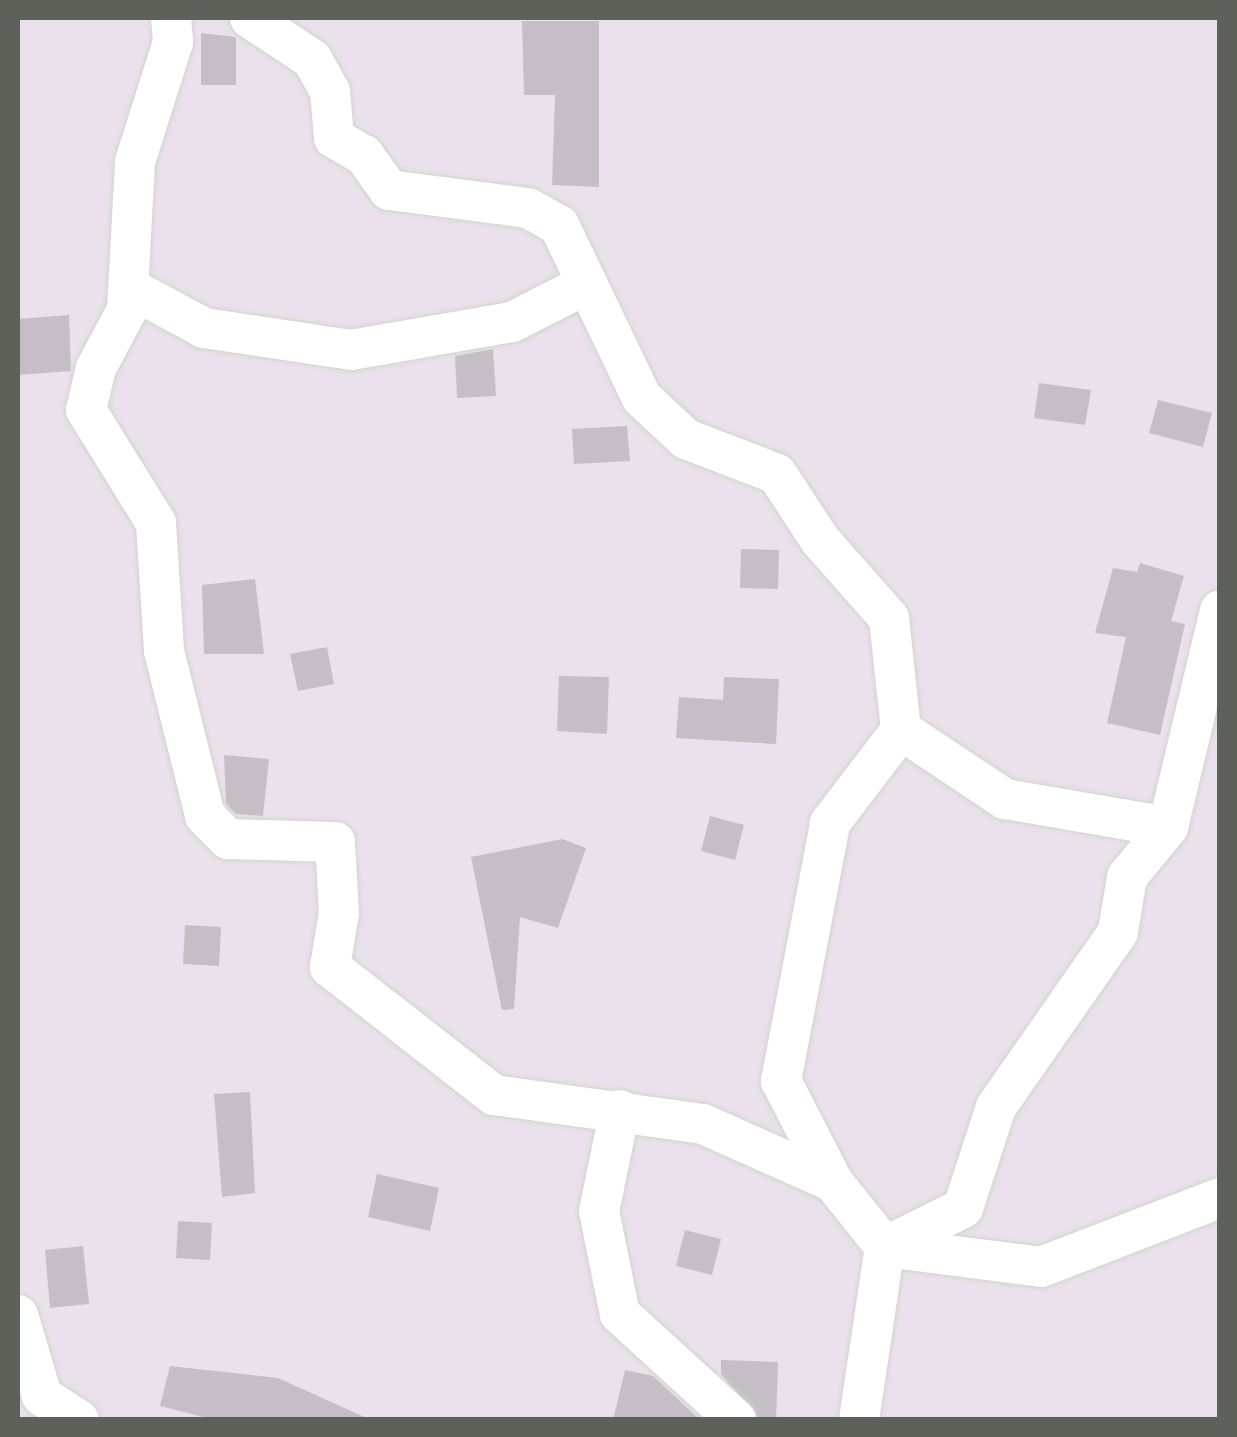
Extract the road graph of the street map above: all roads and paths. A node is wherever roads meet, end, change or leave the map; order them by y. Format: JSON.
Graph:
{"nodes":[{"id":1,"x":171,"y":18,"type":"edge"},
{"id":2,"x":250,"y":18,"type":"edge"},
{"id":3,"x":587,"y":284,"type":"junction"},
{"id":4,"x":130,"y":288,"type":"junction"},
{"id":5,"x":1220,"y":610,"type":"edge"},
{"id":6,"x":901,"y":730,"type":"junction"},
{"id":7,"x":1168,"y":827,"type":"junction"},
{"id":8,"x":620,"y":1110,"type":"junction"},
{"id":9,"x":832,"y":1182,"type":"junction"},
{"id":10,"x":1220,"y":1198,"type":"edge"},
{"id":11,"x":885,"y":1247,"type":"junction"},
{"id":12,"x":18,"y":1315,"type":"edge"},
{"id":13,"x":79,"y":1420,"type":"edge"},
{"id":14,"x":736,"y":1420,"type":"edge"},
{"id":15,"x":860,"y":1420,"type":"edge"}],
"edges":[{"from":1,"to":4,"type":"street"},
{"from":2,"to":3,"type":"street"},
{"from":3,"to":4,"type":"street"},
{"from":3,"to":6,"type":"street"},
{"from":4,"to":8,"type":"street"},
{"from":5,"to":7,"type":"street"},
{"from":6,"to":7,"type":"street"},
{"from":6,"to":9,"type":"street"},
{"from":7,"to":11,"type":"street"},
{"from":8,"to":9,"type":"street"},
{"from":8,"to":14,"type":"street"},
{"from":9,"to":11,"type":"street"},
{"from":10,"to":11,"type":"street"},
{"from":11,"to":15,"type":"street"},
{"from":12,"to":13,"type":"street"}]}
